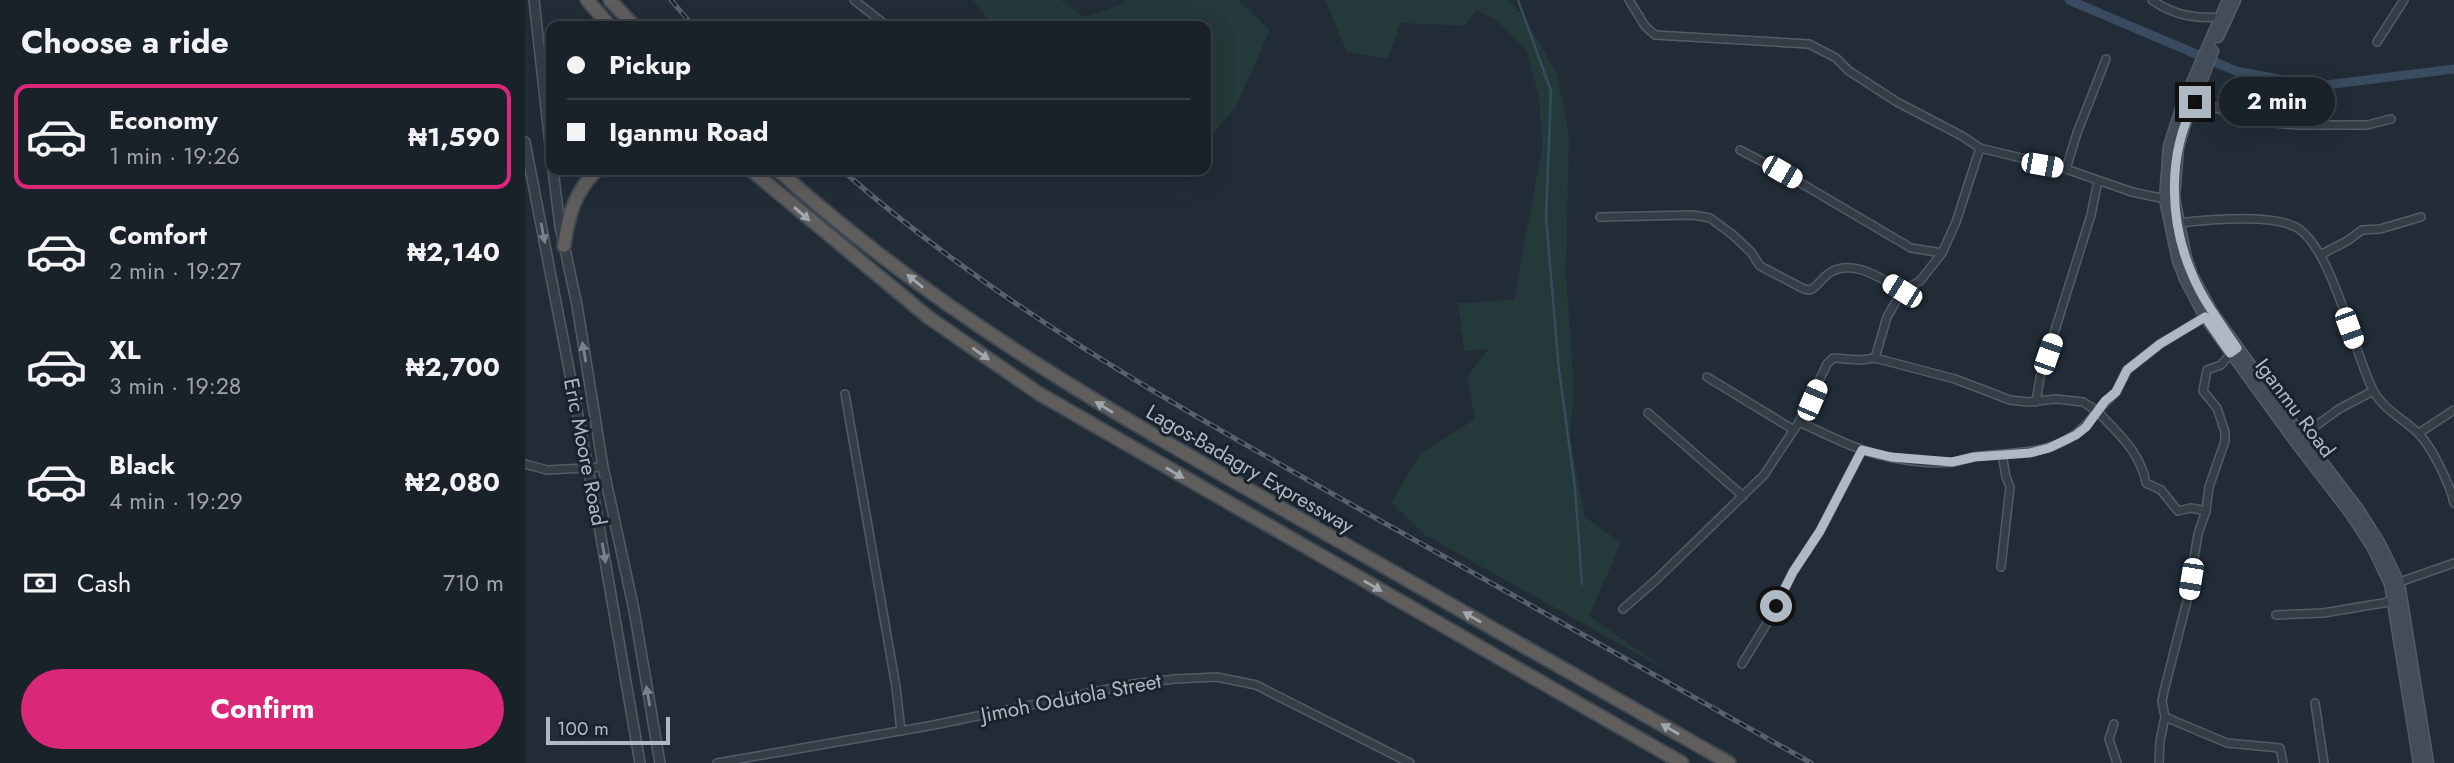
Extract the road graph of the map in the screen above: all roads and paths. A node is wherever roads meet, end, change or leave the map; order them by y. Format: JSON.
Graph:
{"nodes":[{"id":1,"x":534,"y":0,"type":"edge"},
{"id":2,"x":587,"y":0,"type":"edge"},
{"id":3,"x":610,"y":0,"type":"edge"},
{"id":4,"x":854,"y":0,"type":"edge"},
{"id":5,"x":1629,"y":0,"type":"edge"},
{"id":6,"x":2152,"y":0,"type":"edge"},
{"id":7,"x":2228,"y":0,"type":"edge"},
{"id":8,"x":2235,"y":0,"type":"edge"},
{"id":9,"x":2404,"y":0,"type":"edge"},
{"id":10,"x":2220,"y":18,"type":"junction"},
{"id":11,"x":606,"y":21,"type":"edge"},
{"id":12,"x":629,"y":21,"type":"edge"},
{"id":13,"x":881,"y":21,"type":"edge"},
{"id":14,"x":2217,"y":34,"type":"junction"},
{"id":15,"x":2377,"y":42,"type":"dead end"},
{"id":16,"x":2106,"y":60,"type":"dead end"},
{"id":17,"x":2195,"y":89,"type":"junction"},
{"id":18,"x":2195,"y":102,"type":"junction"},
{"id":19,"x":546,"y":111,"type":"edge"},
{"id":20,"x":2391,"y":119,"type":"dead end"},
{"id":21,"x":525,"y":142,"type":"edge"},
{"id":22,"x":1980,"y":148,"type":"junction"},
{"id":23,"x":1740,"y":150,"type":"dead end"},
{"id":24,"x":2066,"y":169,"type":"junction"},
{"id":25,"x":554,"y":175,"type":"edge"},
{"id":26,"x":592,"y":175,"type":"edge"},
{"id":27,"x":757,"y":175,"type":"edge"},
{"id":28,"x":784,"y":175,"type":"edge"},
{"id":29,"x":2098,"y":181,"type":"junction"},
{"id":30,"x":2165,"y":198,"type":"junction"},
{"id":31,"x":1600,"y":217,"type":"dead end"},
{"id":32,"x":2421,"y":217,"type":"dead end"},
{"id":33,"x":2178,"y":223,"type":"junction"},
{"id":34,"x":564,"y":246,"type":"junction"},
{"id":35,"x":1942,"y":253,"type":"junction"},
{"id":36,"x":2320,"y":255,"type":"junction"},
{"id":37,"x":1902,"y":291,"type":"junction"},
{"id":38,"x":2205,"y":317,"type":"junction"},
{"id":39,"x":2234,"y":350,"type":"junction"},
{"id":40,"x":1875,"y":358,"type":"junction"},
{"id":41,"x":1707,"y":377,"type":"dead end"},
{"id":42,"x":2373,"y":391,"type":"junction"},
{"id":43,"x":845,"y":394,"type":"dead end"},
{"id":44,"x":2036,"y":402,"type":"junction"},
{"id":45,"x":2454,"y":410,"type":"edge"},
{"id":46,"x":2097,"y":411,"type":"junction"},
{"id":47,"x":1648,"y":413,"type":"dead end"},
{"id":48,"x":1799,"y":422,"type":"junction"},
{"id":49,"x":1794,"y":430,"type":"junction"},
{"id":50,"x":2419,"y":433,"type":"junction"},
{"id":51,"x":2302,"y":436,"type":"junction"},
{"id":52,"x":1862,"y":450,"type":"junction"},
{"id":53,"x":2002,"y":454,"type":"junction"},
{"id":54,"x":525,"y":464,"type":"edge"},
{"id":55,"x":603,"y":467,"type":"junction"},
{"id":56,"x":587,"y":470,"type":"junction"},
{"id":57,"x":1743,"y":496,"type":"junction"},
{"id":58,"x":2454,"y":503,"type":"edge"},
{"id":59,"x":2206,"y":510,"type":"junction"},
{"id":60,"x":2454,"y":563,"type":"edge"},
{"id":61,"x":2001,"y":567,"type":"dead end"},
{"id":62,"x":2395,"y":584,"type":"junction"},
{"id":63,"x":2395,"y":601,"type":"junction"},
{"id":64,"x":1623,"y":609,"type":"dead end"},
{"id":65,"x":2276,"y":615,"type":"dead end"},
{"id":66,"x":1742,"y":664,"type":"dead end"},
{"id":67,"x":2315,"y":703,"type":"dead end"},
{"id":68,"x":2165,"y":717,"type":"junction"},
{"id":69,"x":2114,"y":724,"type":"dead end"},
{"id":70,"x":901,"y":731,"type":"junction"},
{"id":71,"x":640,"y":763,"type":"edge"},
{"id":72,"x":660,"y":763,"type":"edge"},
{"id":73,"x":717,"y":763,"type":"edge"},
{"id":74,"x":1410,"y":763,"type":"edge"},
{"id":75,"x":1682,"y":763,"type":"edge"},
{"id":76,"x":1729,"y":763,"type":"edge"},
{"id":77,"x":2117,"y":763,"type":"edge"},
{"id":78,"x":2159,"y":763,"type":"edge"},
{"id":79,"x":2283,"y":763,"type":"edge"},
{"id":80,"x":2324,"y":763,"type":"edge"},
{"id":81,"x":2419,"y":763,"type":"edge"},
{"id":82,"x":2428,"y":763,"type":"edge"}],
"edges":[{"from":1,"to":19,"type":"street"},
{"from":2,"to":11,"type":"highway"},
{"from":3,"to":12,"type":"highway"},
{"from":4,"to":13,"type":"street"},
{"from":5,"to":22,"type":"street"},
{"from":6,"to":10,"type":"street"},
{"from":7,"to":10,"type":"main road","name":"Iganmu Road"},
{"from":8,"to":14,"type":"main road","name":"Iganmu Road"},
{"from":9,"to":15,"type":"street"},
{"from":10,"to":14,"type":"main road","name":"Iganmu Road"},
{"from":14,"to":17,"type":"main road","name":"Iganmu Road"},
{"from":16,"to":24,"type":"street"},
{"from":17,"to":18,"type":"main road","name":"Iganmu Road"},
{"from":17,"to":30,"type":"main road","name":"Iganmu Road"},
{"from":18,"to":20,"type":"street"},
{"from":18,"to":33,"type":"main road","name":"Iganmu Road"},
{"from":21,"to":56,"type":"street","name":"Eric Moore Road","one_way":true},
{"from":22,"to":24,"type":"street"},
{"from":22,"to":35,"type":"street"},
{"from":23,"to":35,"type":"street"},
{"from":24,"to":29,"type":"street"},
{"from":25,"to":34,"type":"street","name":"Eric Moore Road"},
{"from":26,"to":34,"type":"highway"},
{"from":27,"to":75,"type":"highway","name":"Lagos-Badagry Expressway","one_way":true},
{"from":76,"to":28,"type":"highway","name":"Lagos-Badagry Expressway","one_way":true},
{"from":29,"to":30,"type":"street"},
{"from":29,"to":44,"type":"street"},
{"from":30,"to":38,"type":"main road","name":"Iganmu Road"},
{"from":31,"to":37,"type":"street"},
{"from":32,"to":36,"type":"street"},
{"from":33,"to":36,"type":"street"},
{"from":33,"to":39,"type":"main road","name":"Iganmu Road"},
{"from":55,"to":34,"type":"street","name":"Eric Moore Road","one_way":true},
{"from":35,"to":37,"type":"street"},
{"from":36,"to":42,"type":"street"},
{"from":37,"to":40,"type":"street"},
{"from":38,"to":39,"type":"main road","name":"Iganmu Road"},
{"from":38,"to":46,"type":"street"},
{"from":39,"to":51,"type":"main road","name":"Iganmu Road"},
{"from":39,"to":59,"type":"street"},
{"from":39,"to":62,"type":"main road","name":"Iganmu Road"},
{"from":40,"to":44,"type":"street"},
{"from":40,"to":48,"type":"street"},
{"from":41,"to":49,"type":"street"},
{"from":42,"to":50,"type":"street"},
{"from":42,"to":51,"type":"street"},
{"from":43,"to":70,"type":"street"},
{"from":44,"to":46,"type":"street"},
{"from":45,"to":50,"type":"street"},
{"from":46,"to":53,"type":"street"},
{"from":46,"to":59,"type":"street"},
{"from":47,"to":57,"type":"street"},
{"from":48,"to":49,"type":"street"},
{"from":48,"to":52,"type":"street"},
{"from":49,"to":57,"type":"street"},
{"from":50,"to":58,"type":"street"},
{"from":51,"to":62,"type":"main road","name":"Iganmu Road"},
{"from":52,"to":53,"type":"street"},
{"from":52,"to":66,"type":"street"},
{"from":53,"to":61,"type":"street"},
{"from":54,"to":56,"type":"street"},
{"from":55,"to":56,"type":"street"},
{"from":72,"to":55,"type":"street","name":"Eric Moore Road","one_way":true},
{"from":56,"to":71,"type":"street","name":"Eric Moore Road","one_way":true},
{"from":57,"to":64,"type":"street"},
{"from":59,"to":68,"type":"street"},
{"from":60,"to":62,"type":"street"},
{"from":62,"to":63,"type":"main road","name":"Iganmu Road"},
{"from":62,"to":82,"type":"main road","name":"Iganmu Road"},
{"from":63,"to":65,"type":"street"},
{"from":63,"to":81,"type":"main road","name":"Iganmu Road"},
{"from":67,"to":80,"type":"street"},
{"from":68,"to":78,"type":"street"},
{"from":68,"to":79,"type":"street"},
{"from":69,"to":77,"type":"street"},
{"from":70,"to":73,"type":"street","name":"Jimoh Odutola Street"},
{"from":70,"to":74,"type":"street","name":"Jimoh Odutola Street"}]}
